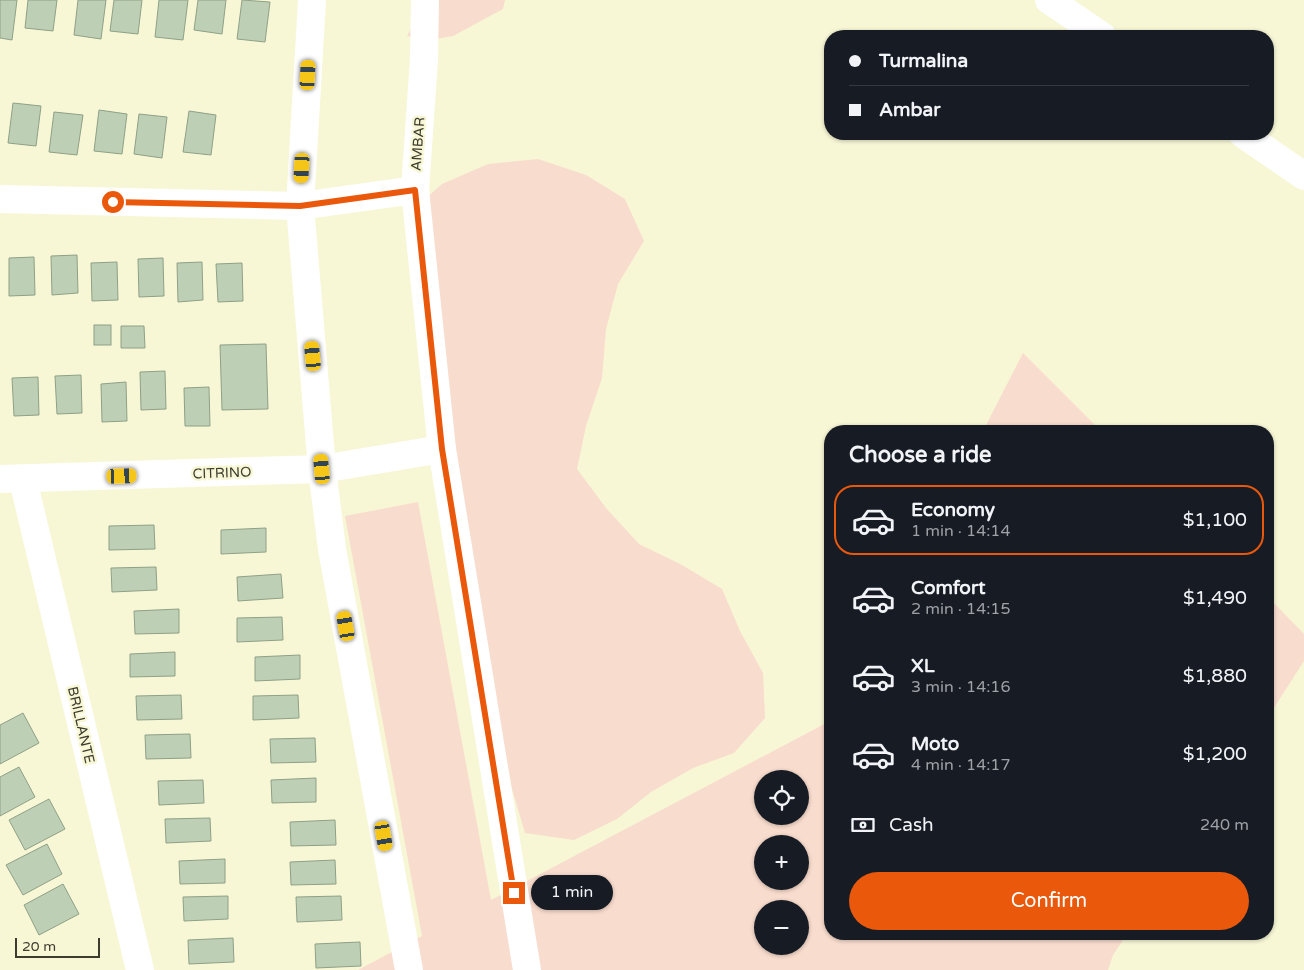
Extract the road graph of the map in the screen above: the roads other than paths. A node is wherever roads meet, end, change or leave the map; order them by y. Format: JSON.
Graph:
{"nodes":[{"id":1,"x":312,"y":0,"type":"edge"},
{"id":2,"x":425,"y":0,"type":"edge"},
{"id":3,"x":1049,"y":0,"type":"edge"},
{"id":4,"x":1093,"y":30,"type":"edge"},
{"id":5,"x":1252,"y":140,"type":"edge"},
{"id":6,"x":1304,"y":176,"type":"edge"},
{"id":7,"x":415,"y":190,"type":"junction"},
{"id":8,"x":0,"y":199,"type":"edge"},
{"id":9,"x":300,"y":206,"type":"junction"},
{"id":10,"x":442,"y":449,"type":"junction"},
{"id":11,"x":322,"y":469,"type":"junction"},
{"id":12,"x":11,"y":480,"type":"edge"},
{"id":13,"x":140,"y":970,"type":"edge"},
{"id":14,"x":409,"y":970,"type":"edge"},
{"id":15,"x":527,"y":970,"type":"edge"}],
"edges":[{"from":1,"to":9,"type":"street"},
{"from":2,"to":7,"type":"street","name":"AMBAR"},
{"from":3,"to":4,"type":"street"},
{"from":5,"to":6,"type":"street"},
{"from":7,"to":9,"type":"street"},
{"from":7,"to":10,"type":"street","name":"AMBAR"},
{"from":8,"to":9,"type":"street"},
{"from":9,"to":11,"type":"street"},
{"from":10,"to":11,"type":"street","name":"CITRINO"},
{"from":10,"to":15,"type":"street","name":"AMBAR"},
{"from":11,"to":12,"type":"street","name":"CITRINO"},
{"from":11,"to":14,"type":"street"},
{"from":12,"to":13,"type":"street","name":"BRILLANTE"}]}
